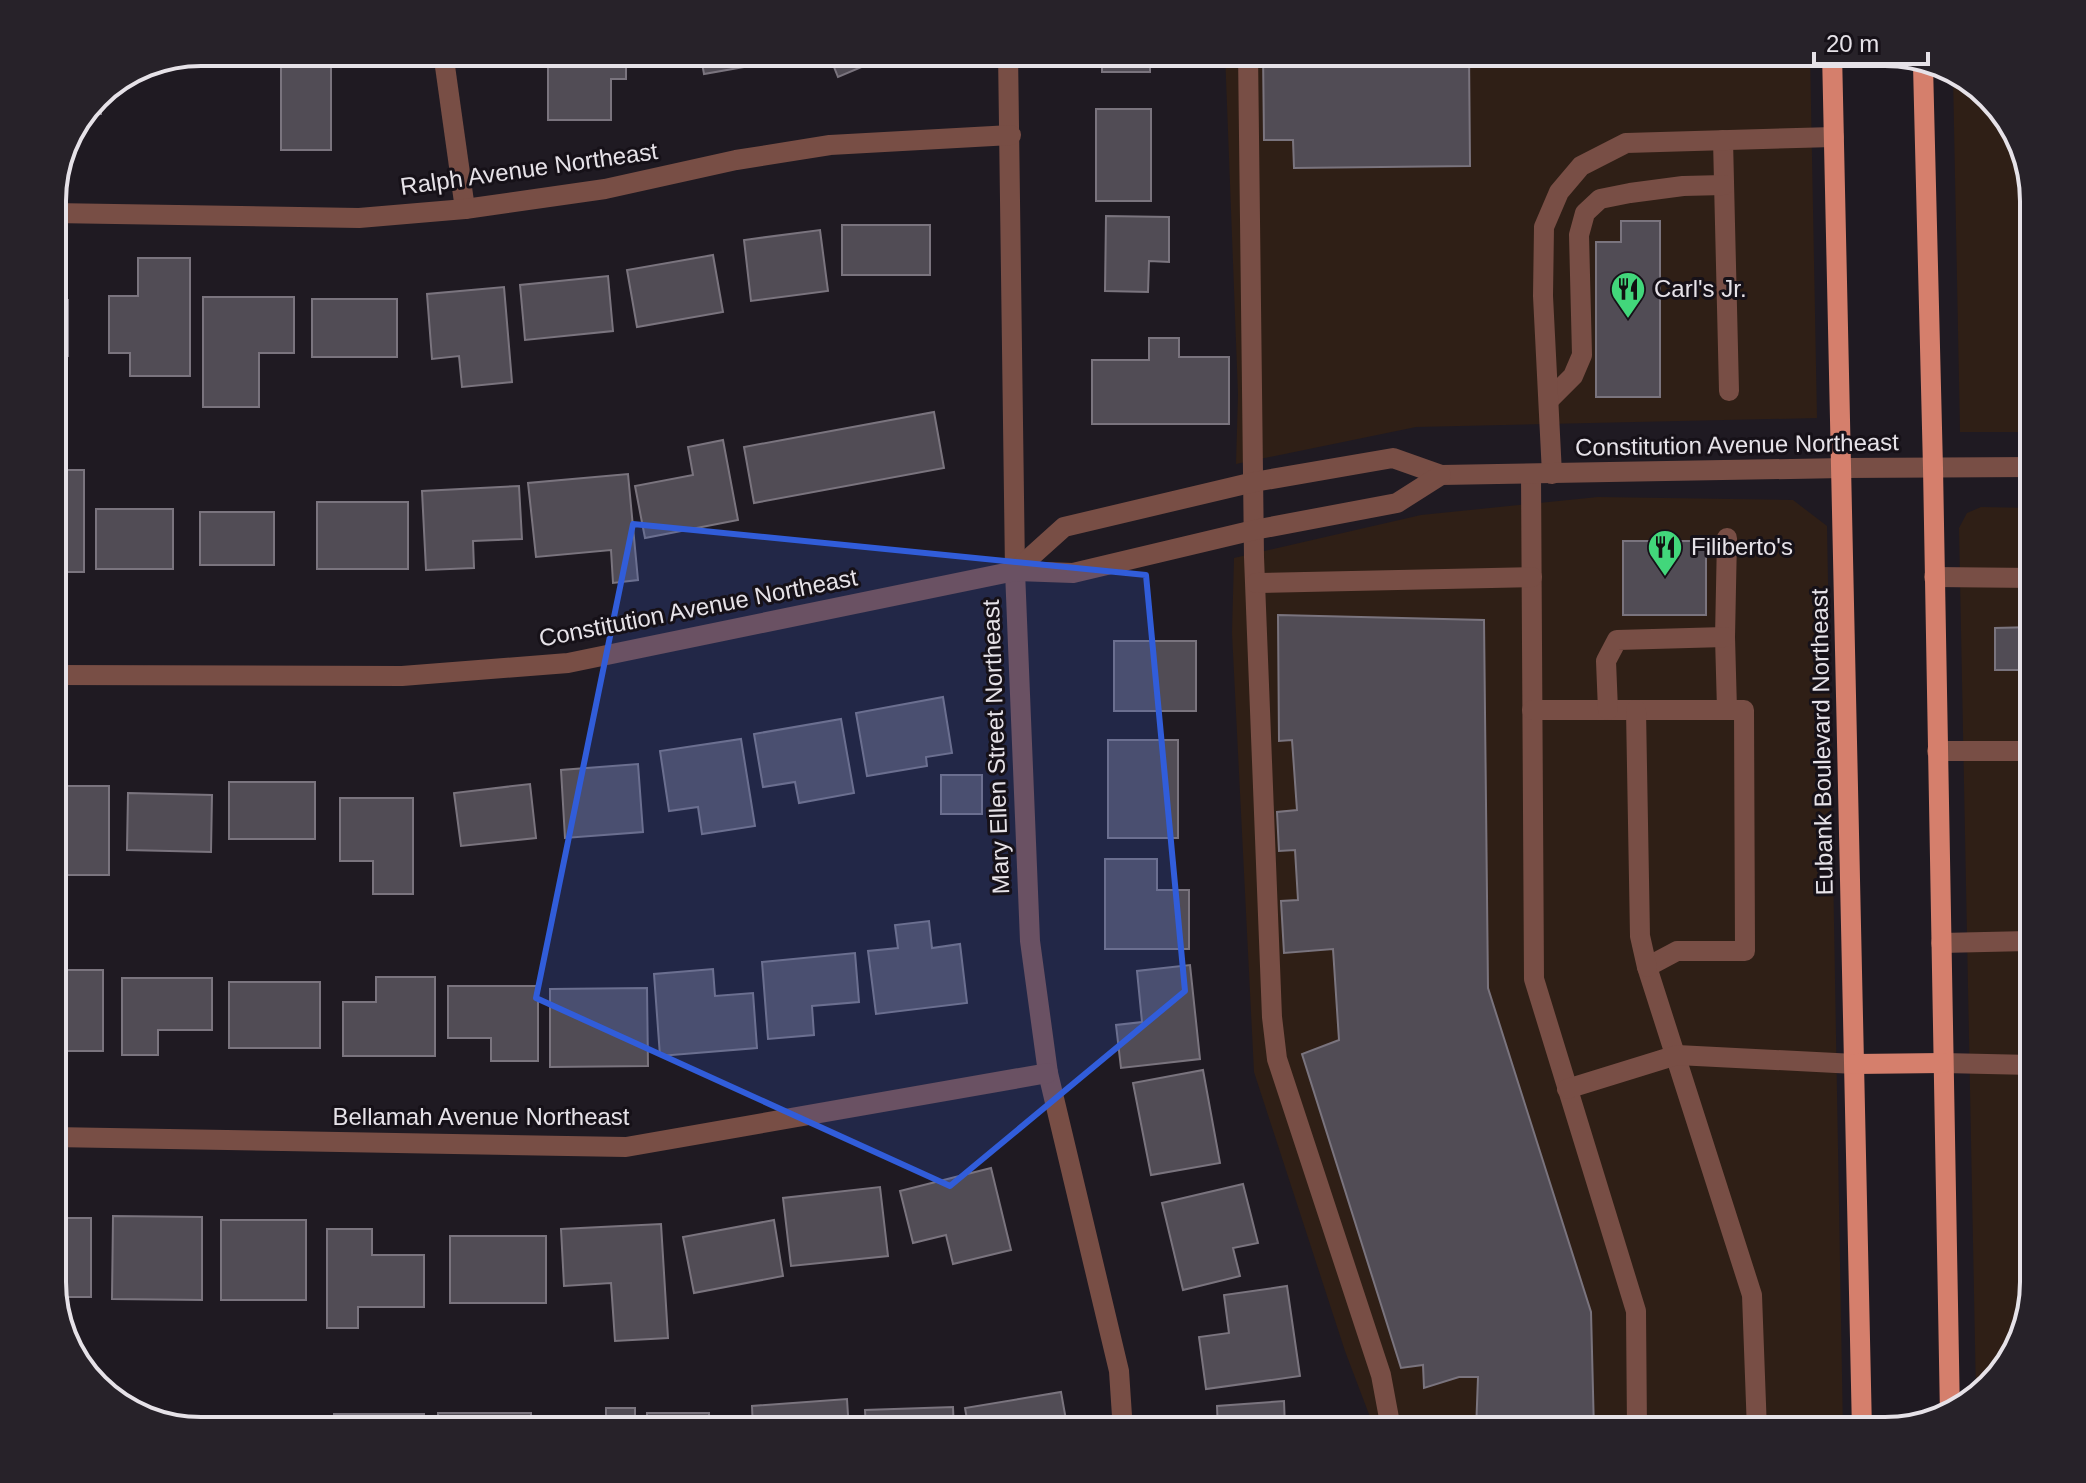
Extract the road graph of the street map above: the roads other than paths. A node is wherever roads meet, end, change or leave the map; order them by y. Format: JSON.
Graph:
{"nodes":[{"id":1,"x":445,"y":66,"type":"edge"},
{"id":2,"x":1009,"y":66,"type":"edge"},
{"id":3,"x":1248,"y":66,"type":"edge"},
{"id":4,"x":1832,"y":66,"type":"edge"},
{"id":5,"x":1923,"y":72,"type":"edge"},
{"id":6,"x":1011,"y":135,"type":"junction"},
{"id":7,"x":1834,"y":137,"type":"junction"},
{"id":8,"x":1723,"y":140,"type":"junction"},
{"id":9,"x":1724,"y":185,"type":"junction"},
{"id":10,"x":465,"y":209,"type":"junction"},
{"id":11,"x":66,"y":213,"type":"edge"},
{"id":12,"x":1729,"y":391,"type":"dead end"},
{"id":13,"x":1549,"y":400,"type":"junction"},
{"id":14,"x":2020,"y":467,"type":"edge"},
{"id":15,"x":1843,"y":468,"type":"junction"},
{"id":16,"x":1933,"y":468,"type":"junction"},
{"id":17,"x":1542,"y":474,"type":"junction"},
{"id":18,"x":1441,"y":475,"type":"junction"},
{"id":19,"x":1254,"y":482,"type":"junction"},
{"id":20,"x":1254,"y":530,"type":"junction"},
{"id":21,"x":1727,"y":538,"type":"dead end"},
{"id":22,"x":1015,"y":571,"type":"junction"},
{"id":23,"x":1532,"y":577,"type":"junction"},
{"id":24,"x":1934,"y":577,"type":"junction"},
{"id":25,"x":2020,"y":578,"type":"edge"},
{"id":26,"x":1256,"y":583,"type":"junction"},
{"id":27,"x":1725,"y":637,"type":"junction"},
{"id":28,"x":66,"y":675,"type":"edge"},
{"id":29,"x":1532,"y":710,"type":"junction"},
{"id":30,"x":1608,"y":710,"type":"junction"},
{"id":31,"x":1636,"y":710,"type":"junction"},
{"id":32,"x":1727,"y":710,"type":"junction"},
{"id":33,"x":1937,"y":751,"type":"junction"},
{"id":34,"x":2020,"y":751,"type":"edge"},
{"id":35,"x":2020,"y":941,"type":"edge"},
{"id":36,"x":1941,"y":943,"type":"junction"},
{"id":37,"x":1647,"y":967,"type":"junction"},
{"id":38,"x":1677,"y":1055,"type":"junction"},
{"id":39,"x":1943,"y":1063,"type":"junction"},
{"id":40,"x":1855,"y":1064,"type":"junction"},
{"id":41,"x":2020,"y":1065,"type":"edge"},
{"id":42,"x":1048,"y":1073,"type":"junction"},
{"id":43,"x":1567,"y":1089,"type":"junction"},
{"id":44,"x":66,"y":1137,"type":"edge"},
{"id":45,"x":1950,"y":1400,"type":"edge"},
{"id":46,"x":1122,"y":1417,"type":"edge"},
{"id":47,"x":1389,"y":1417,"type":"edge"},
{"id":48,"x":1637,"y":1417,"type":"edge"},
{"id":49,"x":1756,"y":1417,"type":"edge"},
{"id":50,"x":1862,"y":1417,"type":"edge"}],
"edges":[{"from":1,"to":10,"type":"street"},
{"from":2,"to":6,"type":"street","name":"Mary Ellen Street Northeast"},
{"from":3,"to":19,"type":"street"},
{"from":4,"to":7,"type":"main road","name":"Eubank Boulevard Northeast"},
{"from":5,"to":16,"type":"main road"},
{"from":6,"to":10,"type":"street","name":"Ralph Avenue Northeast"},
{"from":6,"to":22,"type":"street","name":"Mary Ellen Street Northeast"},
{"from":7,"to":8,"type":"street"},
{"from":7,"to":15,"type":"main road","name":"Eubank Boulevard Northeast"},
{"from":8,"to":9,"type":"street"},
{"from":8,"to":13,"type":"street"},
{"from":9,"to":12,"type":"street"},
{"from":9,"to":13,"type":"street"},
{"from":10,"to":11,"type":"street","name":"Ralph Avenue Northeast"},
{"from":13,"to":17,"type":"street"},
{"from":14,"to":16,"type":"street","name":"Constitution Avenue Northeast"},
{"from":15,"to":16,"type":"street","name":"Constitution Avenue Northeast"},
{"from":15,"to":17,"type":"street","name":"Constitution Avenue Northeast"},
{"from":15,"to":40,"type":"main road","name":"Eubank Boulevard Northeast"},
{"from":16,"to":24,"type":"main road"},
{"from":17,"to":18,"type":"street","name":"Constitution Avenue Northeast"},
{"from":17,"to":23,"type":"street"},
{"from":18,"to":19,"type":"street","name":"Constitution Avenue Northeast"},
{"from":18,"to":20,"type":"street","name":"Constitution Avenue Northeast"},
{"from":19,"to":20,"type":"street"},
{"from":19,"to":22,"type":"street","name":"Constitution Avenue Northeast"},
{"from":20,"to":22,"type":"street","name":"Constitution Avenue Northeast"},
{"from":20,"to":26,"type":"street"},
{"from":21,"to":27,"type":"street"},
{"from":22,"to":28,"type":"street","name":"Constitution Avenue Northeast"},
{"from":22,"to":42,"type":"street","name":"Mary Ellen Street Northeast"},
{"from":23,"to":26,"type":"street"},
{"from":23,"to":29,"type":"street"},
{"from":24,"to":25,"type":"street"},
{"from":24,"to":33,"type":"main road"},
{"from":26,"to":47,"type":"street"},
{"from":27,"to":30,"type":"street"},
{"from":27,"to":32,"type":"street"},
{"from":29,"to":30,"type":"street"},
{"from":29,"to":43,"type":"street"},
{"from":30,"to":31,"type":"street"},
{"from":31,"to":32,"type":"street"},
{"from":31,"to":37,"type":"street"},
{"from":32,"to":37,"type":"street"},
{"from":33,"to":34,"type":"street"},
{"from":33,"to":36,"type":"main road"},
{"from":35,"to":36,"type":"street"},
{"from":36,"to":39,"type":"main road"},
{"from":37,"to":38,"type":"street"},
{"from":38,"to":40,"type":"street"},
{"from":38,"to":43,"type":"street"},
{"from":38,"to":49,"type":"street"},
{"from":39,"to":40,"type":"main road"},
{"from":39,"to":41,"type":"street"},
{"from":39,"to":45,"type":"main road"},
{"from":40,"to":50,"type":"main road","name":"Eubank Boulevard Northeast"},
{"from":42,"to":44,"type":"street","name":"Bellamah Avenue Northeast"},
{"from":42,"to":46,"type":"street","name":"Mary Ellen Street Northeast"},
{"from":43,"to":48,"type":"street"}]}
